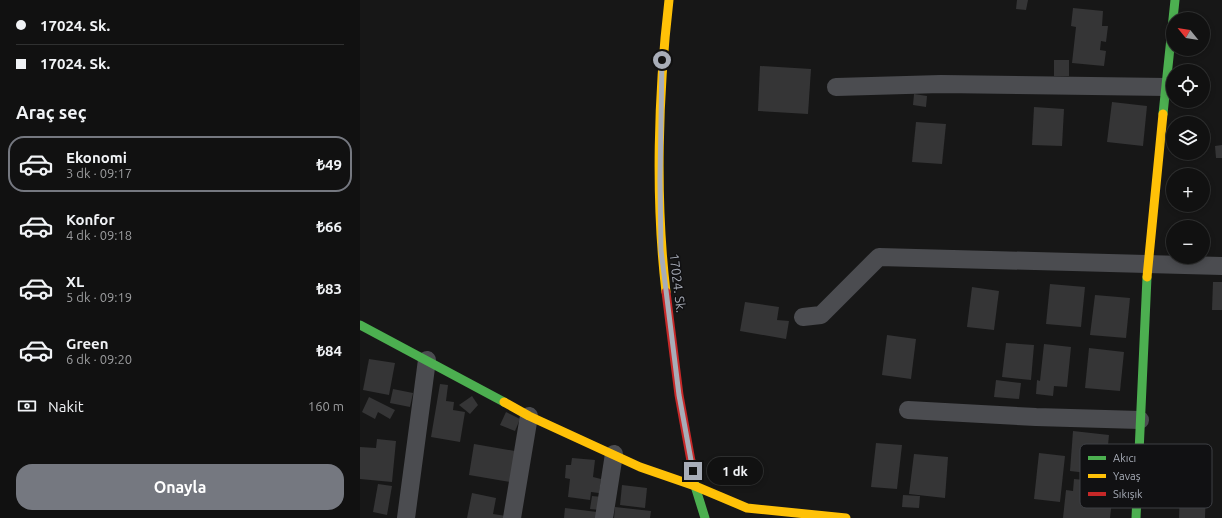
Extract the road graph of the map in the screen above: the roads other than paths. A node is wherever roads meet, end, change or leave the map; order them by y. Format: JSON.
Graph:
{"nodes":[{"id":1,"x":669,"y":0,"type":"edge"},
{"id":2,"x":1175,"y":0,"type":"edge"},
{"id":3,"x":1169,"y":64,"type":"edge"},
{"id":4,"x":836,"y":87,"type":"dead end"},
{"id":5,"x":1166,"y":87,"type":"edge"},
{"id":6,"x":1166,"y":96,"type":"edge"},
{"id":7,"x":1148,"y":263,"type":"junction"},
{"id":8,"x":1222,"y":266,"type":"edge"},
{"id":9,"x":804,"y":317,"type":"dead end"},
{"id":10,"x":360,"y":325,"type":"edge"},
{"id":11,"x":427,"y":360,"type":"junction"},
{"id":12,"x":908,"y":410,"type":"dead end"},
{"id":13,"x":529,"y":416,"type":"junction"},
{"id":14,"x":1140,"y":420,"type":"junction"},
{"id":15,"x":1139,"y":444,"type":"edge"},
{"id":16,"x":614,"y":454,"type":"junction"},
{"id":17,"x":695,"y":486,"type":"junction"},
{"id":18,"x":1136,"y":508,"type":"edge"},
{"id":19,"x":792,"y":516,"type":"edge"},
{"id":20,"x":406,"y":518,"type":"edge"},
{"id":21,"x":512,"y":518,"type":"edge"},
{"id":22,"x":604,"y":518,"type":"edge"},
{"id":23,"x":705,"y":518,"type":"edge"},
{"id":24,"x":846,"y":518,"type":"edge"},
{"id":25,"x":1136,"y":518,"type":"edge"}],
"edges":[{"from":1,"to":17,"type":"street","name":"17024. Sk."},
{"from":2,"to":3,"type":"street"},
{"from":4,"to":5,"type":"street"},
{"from":6,"to":7,"type":"street"},
{"from":7,"to":8,"type":"street"},
{"from":7,"to":9,"type":"street"},
{"from":7,"to":14,"type":"street"},
{"from":10,"to":11,"type":"street"},
{"from":11,"to":13,"type":"street"},
{"from":11,"to":20,"type":"street"},
{"from":12,"to":14,"type":"street"},
{"from":13,"to":16,"type":"street"},
{"from":13,"to":21,"type":"street"},
{"from":14,"to":15,"type":"street"},
{"from":16,"to":17,"type":"street"},
{"from":16,"to":22,"type":"street"},
{"from":17,"to":19,"type":"street"},
{"from":17,"to":23,"type":"street","name":"17024. Sk."},
{"from":18,"to":25,"type":"street"},
{"from":19,"to":24,"type":"street"}]}
